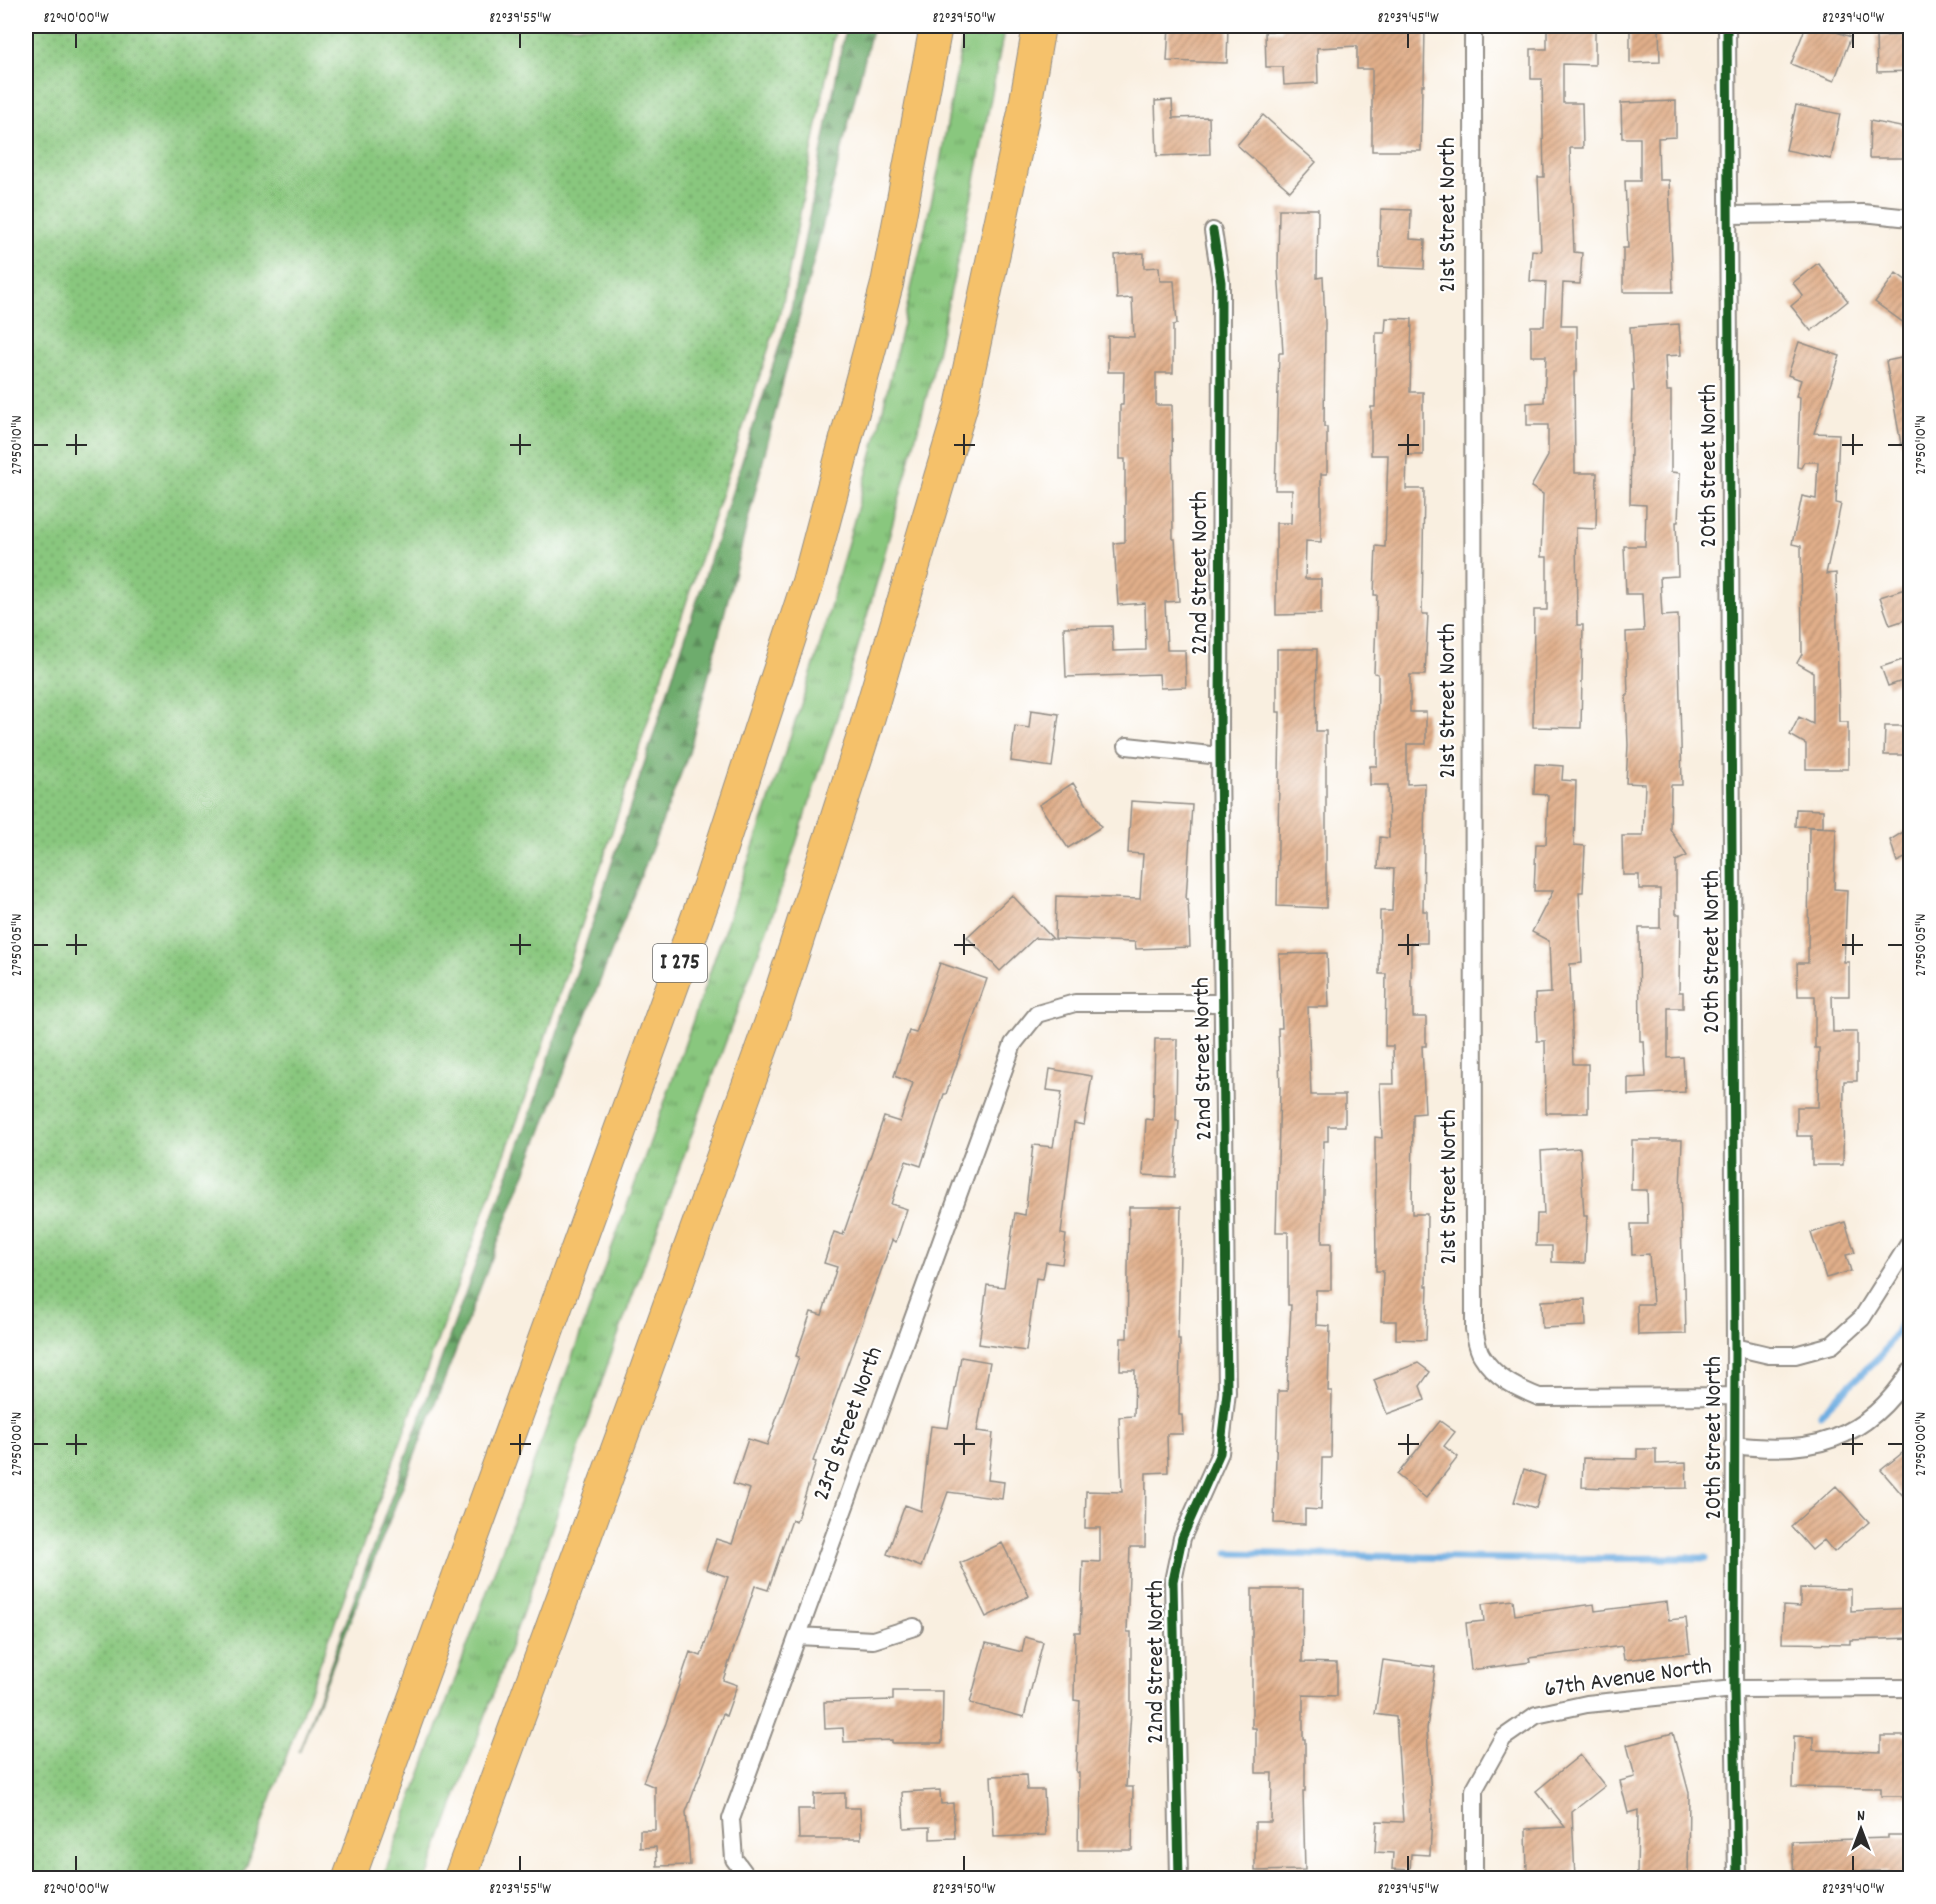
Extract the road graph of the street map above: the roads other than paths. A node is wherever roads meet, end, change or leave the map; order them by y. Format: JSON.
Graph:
{"nodes":[{"id":1,"x":936,"y":26,"type":"edge"},
{"id":2,"x":1039,"y":26,"type":"edge"},
{"id":3,"x":1473,"y":26,"type":"edge"},
{"id":4,"x":1727,"y":26,"type":"edge"},
{"id":5,"x":1729,"y":216,"type":"junction"},
{"id":6,"x":1911,"y":219,"type":"edge"},
{"id":7,"x":1213,"y":231,"type":"dead end"},
{"id":8,"x":1127,"y":746,"type":"dead end"},
{"id":9,"x":1220,"y":756,"type":"junction"},
{"id":10,"x":1222,"y":1003,"type":"junction"},
{"id":11,"x":1911,"y":1242,"type":"edge"},
{"id":12,"x":1735,"y":1347,"type":"junction"},
{"id":13,"x":1911,"y":1372,"type":"edge"},
{"id":14,"x":1734,"y":1396,"type":"junction"},
{"id":15,"x":1734,"y":1445,"type":"junction"},
{"id":16,"x":914,"y":1627,"type":"dead end"},
{"id":17,"x":798,"y":1636,"type":"junction"},
{"id":18,"x":1911,"y":1688,"type":"edge"},
{"id":19,"x":1734,"y":1689,"type":"junction"},
{"id":20,"x":349,"y":1878,"type":"edge"},
{"id":21,"x":460,"y":1878,"type":"edge"},
{"id":22,"x":748,"y":1878,"type":"edge"},
{"id":23,"x":1179,"y":1878,"type":"edge"},
{"id":24,"x":1474,"y":1878,"type":"edge"},
{"id":25,"x":1737,"y":1878,"type":"edge"}],
"edges":[{"from":1,"to":20,"type":"highway","number":"I 275"},
{"from":2,"to":21,"type":"highway"},
{"from":3,"to":14,"type":"street","name":"21st Street North"},
{"from":4,"to":5,"type":"street","name":"20th Street North"},
{"from":5,"to":6,"type":"street"},
{"from":5,"to":12,"type":"street","name":"20th Street North"},
{"from":7,"to":9,"type":"street","name":"22nd Street North"},
{"from":8,"to":9,"type":"street"},
{"from":9,"to":10,"type":"street","name":"22nd Street North"},
{"from":10,"to":17,"type":"street","name":"23rd Street North"},
{"from":10,"to":23,"type":"street","name":"22nd Street North"},
{"from":11,"to":12,"type":"street"},
{"from":12,"to":14,"type":"street","name":"20th Street North"},
{"from":13,"to":15,"type":"street"},
{"from":14,"to":15,"type":"street","name":"20th Street North"},
{"from":15,"to":19,"type":"street","name":"20th Street North"},
{"from":16,"to":17,"type":"street"},
{"from":17,"to":22,"type":"street","name":"23rd Street North"},
{"from":18,"to":19,"type":"street","name":"67th Avenue North"},
{"from":19,"to":24,"type":"street","name":"67th Avenue North"},
{"from":19,"to":25,"type":"street","name":"20th Street North"}]}
